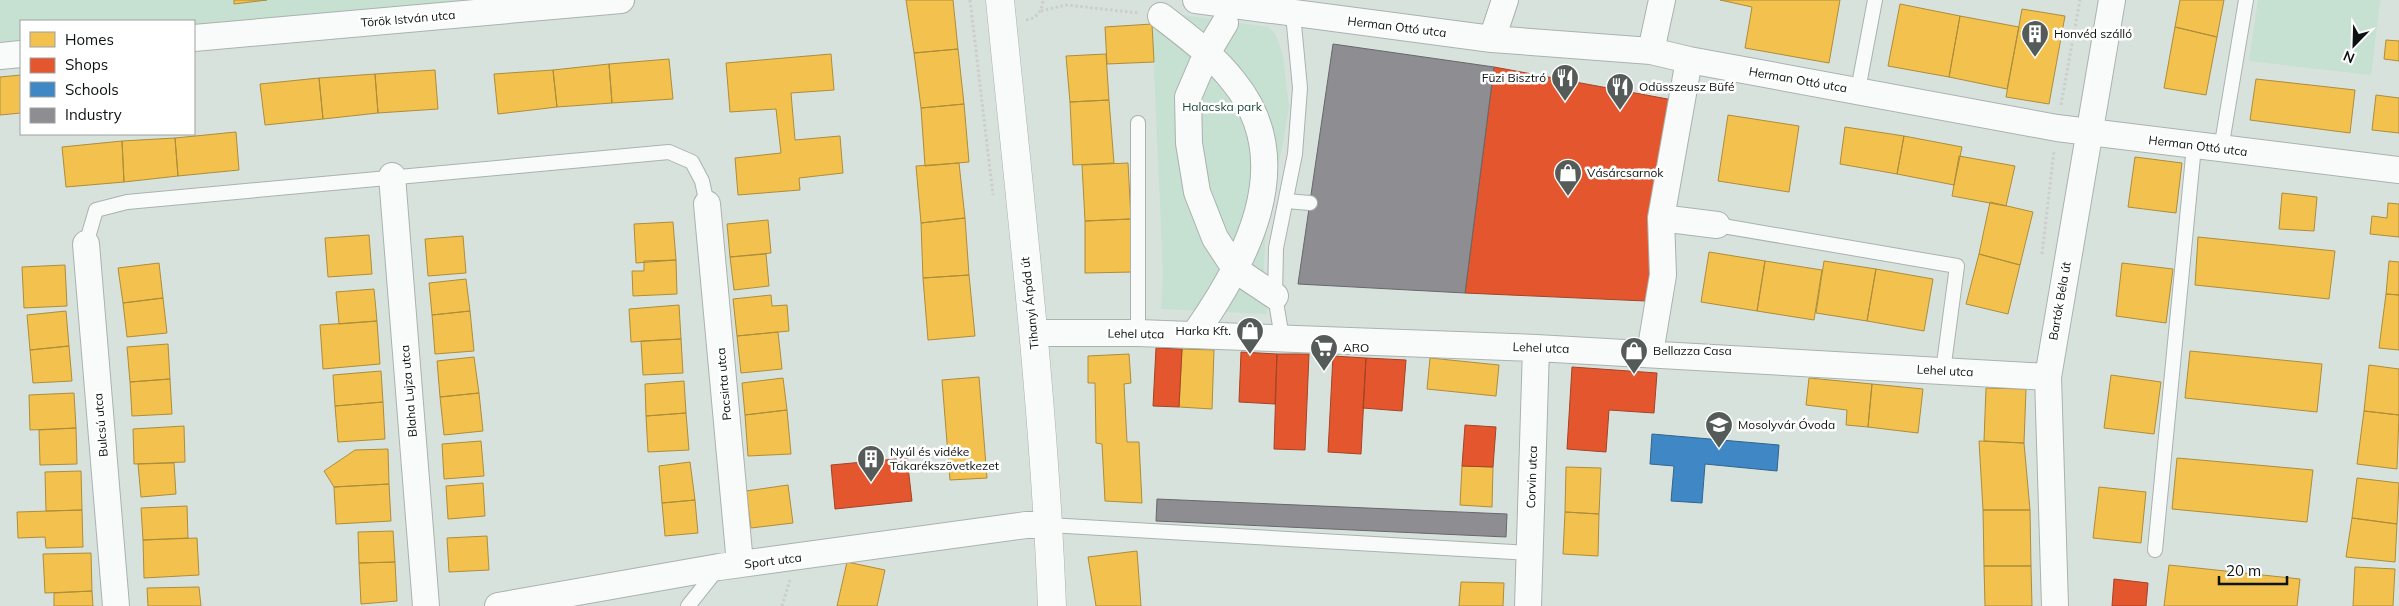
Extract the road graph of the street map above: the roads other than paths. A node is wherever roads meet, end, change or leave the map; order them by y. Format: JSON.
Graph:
{"nodes":[{"id":1,"x":621,"y":0,"type":"edge"},
{"id":2,"x":1000,"y":0,"type":"edge"},
{"id":3,"x":1196,"y":0,"type":"edge"},
{"id":4,"x":1505,"y":0,"type":"edge"},
{"id":5,"x":1662,"y":0,"type":"edge"},
{"id":6,"x":1876,"y":0,"type":"edge"},
{"id":7,"x":2112,"y":0,"type":"edge"},
{"id":8,"x":2246,"y":0,"type":"edge"},
{"id":9,"x":1268,"y":5,"type":"edge"},
{"id":10,"x":1293,"y":14,"type":"junction"},
{"id":11,"x":1161,"y":16,"type":"dead end"},
{"id":12,"x":1226,"y":23,"type":"dead end"},
{"id":13,"x":195,"y":38,"type":"edge"},
{"id":14,"x":1492,"y":39,"type":"junction"},
{"id":15,"x":1652,"y":51,"type":"junction"},
{"id":16,"x":1207,"y":53,"type":"junction"},
{"id":17,"x":20,"y":54,"type":"edge"},
{"id":18,"x":0,"y":56,"type":"edge"},
{"id":19,"x":1689,"y":60,"type":"junction"},
{"id":20,"x":1858,"y":90,"type":"junction"},
{"id":21,"x":1138,"y":123,"type":"dead end"},
{"id":22,"x":2089,"y":132,"type":"junction"},
{"id":23,"x":2194,"y":146,"type":"junction"},
{"id":24,"x":2221,"y":149,"type":"junction"},
{"id":25,"x":2399,"y":170,"type":"edge"},
{"id":26,"x":392,"y":176,"type":"junction"},
{"id":27,"x":1286,"y":201,"type":"junction"},
{"id":28,"x":1310,"y":202,"type":"dead end"},
{"id":29,"x":708,"y":204,"type":"joint"},
{"id":30,"x":1661,"y":218,"type":"junction"},
{"id":31,"x":1717,"y":225,"type":"joint"},
{"id":32,"x":86,"y":244,"type":"joint"},
{"id":33,"x":1236,"y":270,"type":"junction"},
{"id":34,"x":1276,"y":296,"type":"junction"},
{"id":35,"x":1034,"y":333,"type":"junction"},
{"id":36,"x":1138,"y":333,"type":"junction"},
{"id":37,"x":1194,"y":335,"type":"junction"},
{"id":38,"x":1282,"y":338,"type":"junction"},
{"id":39,"x":1536,"y":348,"type":"junction"},
{"id":40,"x":1650,"y":353,"type":"junction"},
{"id":41,"x":1943,"y":371,"type":"junction"},
{"id":42,"x":2048,"y":377,"type":"junction"},
{"id":43,"x":1049,"y":525,"type":"junction"},
{"id":44,"x":2155,"y":550,"type":"dead end"},
{"id":45,"x":1530,"y":553,"type":"junction"},
{"id":46,"x":730,"y":566,"type":"junction"},
{"id":47,"x":116,"y":606,"type":"edge"},
{"id":48,"x":426,"y":606,"type":"edge"},
{"id":49,"x":498,"y":606,"type":"edge"},
{"id":50,"x":688,"y":606,"type":"edge"},
{"id":51,"x":1052,"y":606,"type":"edge"},
{"id":52,"x":1528,"y":606,"type":"edge"},
{"id":53,"x":2055,"y":606,"type":"edge"}],
"edges":[{"from":1,"to":13,"type":"street","name":"Török István utca"},
{"from":2,"to":35,"type":"street","name":"Tihanyi Árpád út"},
{"from":3,"to":9,"type":"street","name":"Herman Ottó utca"},
{"from":4,"to":14,"type":"street"},
{"from":5,"to":15,"type":"street"},
{"from":6,"to":20,"type":"lane"},
{"from":7,"to":22,"type":"street","name":"Bartók Béla út"},
{"from":8,"to":24,"type":"lane"},
{"from":9,"to":10,"type":"street","name":"Herman Ottó utca"},
{"from":10,"to":14,"type":"street","name":"Herman Ottó utca"},
{"from":10,"to":27,"type":"lane"},
{"from":11,"to":16,"type":"street"},
{"from":12,"to":16,"type":"street"},
{"from":14,"to":15,"type":"street","name":"Herman Ottó utca"},
{"from":15,"to":19,"type":"street","name":"Herman Ottó utca"},
{"from":16,"to":33,"type":"street"},
{"from":16,"to":33,"type":"street"},
{"from":17,"to":18,"type":"street"},
{"from":19,"to":20,"type":"street","name":"Herman Ottó utca"},
{"from":19,"to":30,"type":"street"},
{"from":20,"to":22,"type":"street","name":"Herman Ottó utca"},
{"from":21,"to":36,"type":"lane"},
{"from":22,"to":23,"type":"street","name":"Herman Ottó utca"},
{"from":22,"to":42,"type":"street","name":"Bartók Béla út"},
{"from":23,"to":24,"type":"street","name":"Herman Ottó utca"},
{"from":23,"to":44,"type":"lane"},
{"from":24,"to":25,"type":"street","name":"Herman Ottó utca"},
{"from":26,"to":29,"type":"lane"},
{"from":26,"to":32,"type":"lane"},
{"from":26,"to":48,"type":"street","name":"Blaha Lujza utca"},
{"from":27,"to":28,"type":"lane"},
{"from":27,"to":34,"type":"lane"},
{"from":29,"to":46,"type":"street","name":"Pacsirta utca"},
{"from":30,"to":31,"type":"street"},
{"from":30,"to":40,"type":"street"},
{"from":31,"to":41,"type":"lane"},
{"from":32,"to":47,"type":"street","name":"Bulcsú utca"},
{"from":33,"to":34,"type":"street"},
{"from":33,"to":37,"type":"street"},
{"from":34,"to":38,"type":"lane"},
{"from":35,"to":36,"type":"street","name":"Lehel utca"},
{"from":35,"to":43,"type":"street","name":"Tihanyi Árpád út"},
{"from":36,"to":37,"type":"street","name":"Lehel utca"},
{"from":37,"to":38,"type":"street","name":"Lehel utca"},
{"from":38,"to":39,"type":"street","name":"Lehel utca"},
{"from":39,"to":40,"type":"street","name":"Lehel utca"},
{"from":39,"to":45,"type":"street","name":"Corvin utca"},
{"from":40,"to":41,"type":"street","name":"Lehel utca"},
{"from":41,"to":42,"type":"street","name":"Lehel utca"},
{"from":42,"to":53,"type":"street","name":"Bartók Béla út"},
{"from":43,"to":45,"type":"lane"},
{"from":43,"to":46,"type":"street","name":"Sport utca"},
{"from":43,"to":51,"type":"street","name":"Tihanyi Árpád út"},
{"from":45,"to":52,"type":"street","name":"Corvin utca"},
{"from":46,"to":49,"type":"street","name":"Sport utca"},
{"from":46,"to":50,"type":"lane"}]}
